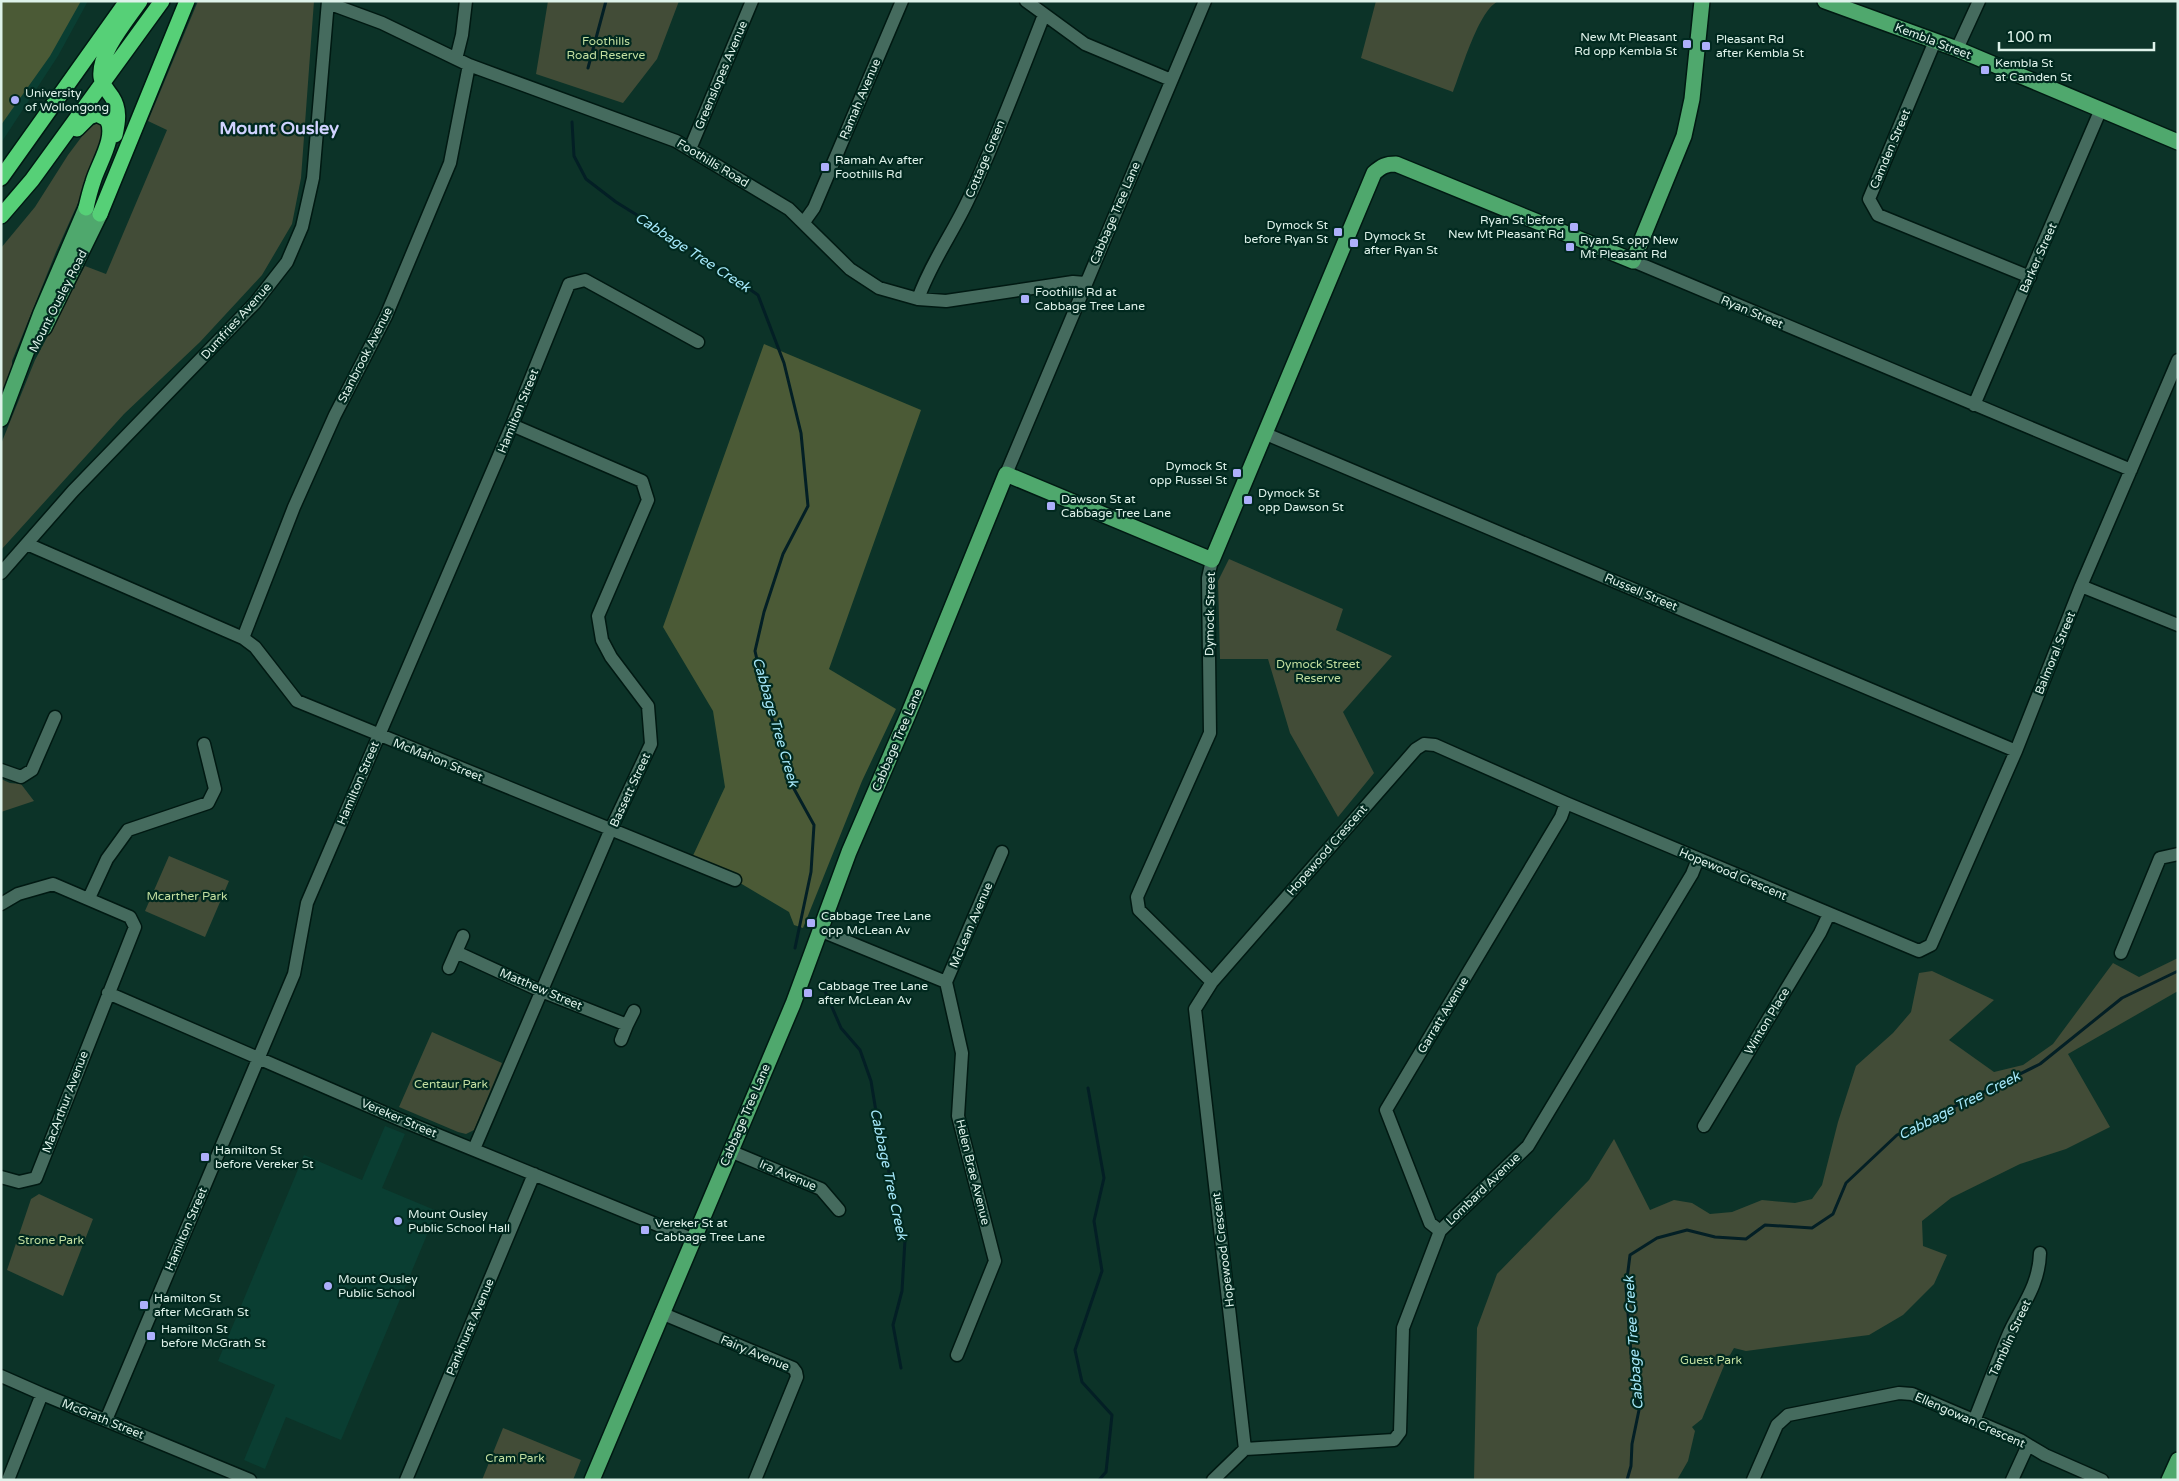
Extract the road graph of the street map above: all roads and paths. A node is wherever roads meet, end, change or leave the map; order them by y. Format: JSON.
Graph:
{"nodes":[{"id":1,"x":127,"y":1,"type":"edge"},
{"id":2,"x":140,"y":1,"type":"edge"},
{"id":3,"x":162,"y":1,"type":"edge"},
{"id":4,"x":187,"y":1,"type":"edge"},
{"id":5,"x":466,"y":1,"type":"edge"},
{"id":6,"x":752,"y":1,"type":"edge"},
{"id":7,"x":902,"y":1,"type":"edge"},
{"id":8,"x":1026,"y":1,"type":"edge"},
{"id":9,"x":1205,"y":1,"type":"edge"},
{"id":10,"x":1702,"y":1,"type":"edge"},
{"id":11,"x":1825,"y":1,"type":"edge"},
{"id":12,"x":1979,"y":1,"type":"edge"},
{"id":13,"x":328,"y":2,"type":"edge"},
{"id":14,"x":1044,"y":15,"type":"junction"},
{"id":15,"x":1934,"y":41,"type":"junction"},
{"id":16,"x":1957,"y":49,"type":"junction"},
{"id":17,"x":456,"y":59,"type":"junction"},
{"id":18,"x":469,"y":65,"type":"junction"},
{"id":19,"x":1172,"y":80,"type":"junction"},
{"id":20,"x":102,"y":82,"type":"junction"},
{"id":21,"x":2101,"y":110,"type":"junction"},
{"id":22,"x":2178,"y":142,"type":"edge"},
{"id":23,"x":690,"y":149,"type":"junction"},
{"id":24,"x":1374,"y":173,"type":"joint"},
{"id":25,"x":1,"y":178,"type":"edge"},
{"id":26,"x":93,"y":211,"type":"junction"},
{"id":27,"x":1,"y":216,"type":"edge"},
{"id":28,"x":804,"y":222,"type":"junction"},
{"id":29,"x":1,"y":229,"type":"edge"},
{"id":30,"x":1633,"y":262,"type":"junction"},
{"id":31,"x":2030,"y":277,"type":"junction"},
{"id":32,"x":1085,"y":283,"type":"junction"},
{"id":33,"x":918,"y":299,"type":"junction"},
{"id":34,"x":698,"y":342,"type":"dead end"},
{"id":35,"x":2178,"y":360,"type":"edge"},
{"id":36,"x":1974,"y":405,"type":"junction"},
{"id":37,"x":1,"y":419,"type":"edge"},
{"id":38,"x":512,"y":426,"type":"junction"},
{"id":39,"x":1266,"y":434,"type":"junction"},
{"id":40,"x":2131,"y":470,"type":"junction"},
{"id":41,"x":1006,"y":474,"type":"junction"},
{"id":42,"x":27,"y":544,"type":"junction"},
{"id":43,"x":1212,"y":560,"type":"junction"},
{"id":44,"x":1,"y":572,"type":"edge"},
{"id":45,"x":2081,"y":586,"type":"junction"},
{"id":46,"x":2178,"y":625,"type":"edge"},
{"id":47,"x":243,"y":638,"type":"junction"},
{"id":48,"x":55,"y":717,"type":"dead end"},
{"id":49,"x":378,"y":735,"type":"junction"},
{"id":50,"x":204,"y":744,"type":"dead end"},
{"id":51,"x":2016,"y":751,"type":"junction"},
{"id":52,"x":1,"y":770,"type":"edge"},
{"id":53,"x":1566,"y":804,"type":"junction"},
{"id":54,"x":610,"y":830,"type":"junction"},
{"id":55,"x":1002,"y":852,"type":"dead end"},
{"id":56,"x":2178,"y":854,"type":"edge"},
{"id":57,"x":1698,"y":859,"type":"junction"},
{"id":58,"x":735,"y":880,"type":"dead end"},
{"id":59,"x":89,"y":898,"type":"junction"},
{"id":60,"x":1,"y":904,"type":"edge"},
{"id":61,"x":1829,"y":914,"type":"junction"},
{"id":62,"x":819,"y":930,"type":"junction"},
{"id":63,"x":463,"y":936,"type":"dead end"},
{"id":64,"x":1931,"y":944,"type":"joint"},
{"id":65,"x":456,"y":952,"type":"junction"},
{"id":66,"x":2121,"y":953,"type":"dead end"},
{"id":67,"x":449,"y":968,"type":"dead end"},
{"id":68,"x":946,"y":982,"type":"junction"},
{"id":69,"x":1212,"y":982,"type":"junction"},
{"id":70,"x":541,"y":990,"type":"junction"},
{"id":71,"x":108,"y":993,"type":"junction"},
{"id":72,"x":634,"y":1011,"type":"dead end"},
{"id":73,"x":627,"y":1025,"type":"junction"},
{"id":74,"x":621,"y":1040,"type":"dead end"},
{"id":75,"x":258,"y":1058,"type":"junction"},
{"id":76,"x":1704,"y":1126,"type":"dead end"},
{"id":77,"x":474,"y":1149,"type":"junction"},
{"id":78,"x":730,"y":1151,"type":"junction"},
{"id":79,"x":534,"y":1174,"type":"junction"},
{"id":80,"x":1,"y":1177,"type":"edge"},
{"id":81,"x":839,"y":1210,"type":"dead end"},
{"id":82,"x":1440,"y":1231,"type":"junction"},
{"id":83,"x":692,"y":1239,"type":"junction"},
{"id":84,"x":2040,"y":1254,"type":"dead end"},
{"id":85,"x":661,"y":1313,"type":"junction"},
{"id":86,"x":957,"y":1355,"type":"dead end"},
{"id":87,"x":1,"y":1376,"type":"edge"},
{"id":88,"x":42,"y":1394,"type":"junction"},
{"id":89,"x":106,"y":1420,"type":"junction"},
{"id":90,"x":1974,"y":1421,"type":"junction"},
{"id":91,"x":2028,"y":1445,"type":"junction"},
{"id":92,"x":1245,"y":1449,"type":"junction"},
{"id":93,"x":2178,"y":1460,"type":"edge"},
{"id":94,"x":8,"y":1480,"type":"edge"},
{"id":95,"x":250,"y":1480,"type":"edge"},
{"id":96,"x":406,"y":1480,"type":"edge"},
{"id":97,"x":592,"y":1480,"type":"edge"},
{"id":98,"x":755,"y":1480,"type":"edge"},
{"id":99,"x":1213,"y":1480,"type":"edge"},
{"id":100,"x":1753,"y":1480,"type":"edge"},
{"id":101,"x":2012,"y":1480,"type":"edge"},
{"id":102,"x":2102,"y":1480,"type":"edge"},
{"id":103,"x":2169,"y":1480,"type":"edge"}],
"edges":[{"from":1,"to":25,"type":"highway"},
{"from":2,"to":20,"type":"highway"},
{"from":3,"to":20,"type":"highway"},
{"from":4,"to":26,"type":"highway"},
{"from":5,"to":17,"type":"street"},
{"from":6,"to":23,"type":"street","name":"Greenslopes Avenue"},
{"from":7,"to":28,"type":"street","name":"Ramah Avenue"},
{"from":8,"to":14,"type":"street"},
{"from":9,"to":19,"type":"street","name":"Cabbage Tree Lane"},
{"from":10,"to":30,"type":"main road"},
{"from":11,"to":15,"type":"main road","name":"Kembla Street"},
{"from":12,"to":16,"type":"street"},
{"from":13,"to":17,"type":"street","name":"Foothills Road"},
{"from":13,"to":42,"type":"street","name":"Dumfries Avenue"},
{"from":14,"to":19,"type":"street"},
{"from":14,"to":33,"type":"street","name":"Cottage Green"},
{"from":15,"to":16,"type":"main road","name":"Kembla Street"},
{"from":15,"to":31,"type":"street","name":"Camden Street"},
{"from":16,"to":21,"type":"main road","name":"Kembla Street"},
{"from":17,"to":18,"type":"street","name":"Foothills Road"},
{"from":18,"to":23,"type":"street","name":"Foothills Road"},
{"from":18,"to":47,"type":"street","name":"Stanbrook Avenue"},
{"from":19,"to":32,"type":"street","name":"Cabbage Tree Lane"},
{"from":20,"to":26,"type":"highway"},
{"from":20,"to":27,"type":"highway"},
{"from":21,"to":22,"type":"main road","name":"Kembla Street"},
{"from":21,"to":31,"type":"street","name":"Barker Street"},
{"from":23,"to":28,"type":"street","name":"Foothills Road"},
{"from":24,"to":30,"type":"main road","name":"Ryan Street"},
{"from":24,"to":39,"type":"main road","name":"Dymock Street"},
{"from":26,"to":29,"type":"highway"},
{"from":26,"to":37,"type":"main road","name":"Mount Ousley Road"},
{"from":28,"to":33,"type":"street","name":"Foothills Road"},
{"from":30,"to":36,"type":"street","name":"Ryan Street"},
{"from":31,"to":36,"type":"street","name":"Barker Street"},
{"from":32,"to":33,"type":"street","name":"Foothills Road"},
{"from":32,"to":41,"type":"street","name":"Cabbage Tree Lane"},
{"from":34,"to":38,"type":"street","name":"Hamilton Street"},
{"from":35,"to":40,"type":"street","name":"Balmoral Street"},
{"from":36,"to":40,"type":"street","name":"Ryan Street"},
{"from":38,"to":49,"type":"street","name":"Hamilton Street"},
{"from":38,"to":54,"type":"street","name":"Bassett Street"},
{"from":39,"to":43,"type":"main road","name":"Dymock Street"},
{"from":39,"to":51,"type":"street","name":"Russell Street"},
{"from":40,"to":45,"type":"street","name":"Balmoral Street"},
{"from":41,"to":43,"type":"main road"},
{"from":41,"to":62,"type":"main road","name":"Cabbage Tree Lane"},
{"from":42,"to":44,"type":"street","name":"Dumfries Avenue"},
{"from":42,"to":47,"type":"street","name":"McMahon Street"},
{"from":43,"to":69,"type":"street","name":"Dymock Street"},
{"from":45,"to":46,"type":"street"},
{"from":45,"to":51,"type":"street","name":"Balmoral Street"},
{"from":47,"to":49,"type":"street","name":"McMahon Street"},
{"from":48,"to":52,"type":"street"},
{"from":49,"to":54,"type":"street","name":"McMahon Street"},
{"from":49,"to":75,"type":"street","name":"Hamilton Street"},
{"from":50,"to":59,"type":"street"},
{"from":51,"to":64,"type":"street","name":"Balmoral Street"},
{"from":53,"to":57,"type":"street","name":"Hopewood Crescent"},
{"from":53,"to":69,"type":"street","name":"Hopewood Crescent"},
{"from":53,"to":82,"type":"street","name":"Garratt Avenue"},
{"from":54,"to":58,"type":"street","name":"McMahon Street"},
{"from":54,"to":70,"type":"street","name":"Bassett Street"},
{"from":55,"to":68,"type":"street","name":"McLean Avenue"},
{"from":56,"to":66,"type":"street"},
{"from":57,"to":61,"type":"street","name":"Hopewood Crescent"},
{"from":57,"to":82,"type":"street","name":"Lombard Avenue"},
{"from":59,"to":60,"type":"street"},
{"from":59,"to":71,"type":"street"},
{"from":61,"to":64,"type":"street","name":"Hopewood Crescent"},
{"from":61,"to":76,"type":"street","name":"Winton Place"},
{"from":62,"to":68,"type":"street","name":"McLean Avenue"},
{"from":62,"to":78,"type":"main road","name":"Cabbage Tree Lane"},
{"from":63,"to":65,"type":"street"},
{"from":65,"to":67,"type":"street"},
{"from":65,"to":70,"type":"street","name":"Matthew Street"},
{"from":68,"to":86,"type":"street","name":"Helen Brae Avenue"},
{"from":69,"to":92,"type":"street","name":"Hopewood Crescent"},
{"from":70,"to":73,"type":"street","name":"Matthew Street"},
{"from":70,"to":77,"type":"street","name":"Bassett Street"},
{"from":71,"to":75,"type":"street","name":"Vereker Street"},
{"from":71,"to":80,"type":"street","name":"MacArthur Avenue"},
{"from":72,"to":73,"type":"street"},
{"from":73,"to":74,"type":"street"},
{"from":75,"to":77,"type":"street","name":"Vereker Street"},
{"from":75,"to":89,"type":"street","name":"Hamilton Street"},
{"from":77,"to":79,"type":"street","name":"Vereker Street"},
{"from":78,"to":81,"type":"street","name":"Ira Avenue"},
{"from":78,"to":83,"type":"main road","name":"Cabbage Tree Lane"},
{"from":79,"to":83,"type":"street","name":"Vereker Street"},
{"from":79,"to":96,"type":"street","name":"Pankhurst Avenue"},
{"from":82,"to":92,"type":"street","name":"Lombard Avenue"},
{"from":83,"to":85,"type":"main road","name":"Cabbage Tree Lane"},
{"from":84,"to":90,"type":"street","name":"Tamblin Street"},
{"from":85,"to":97,"type":"main road","name":"Cabbage Tree Lane"},
{"from":85,"to":98,"type":"street","name":"Fairy Avenue"},
{"from":87,"to":88,"type":"street","name":"McGrath Street"},
{"from":88,"to":89,"type":"street","name":"McGrath Street"},
{"from":88,"to":94,"type":"street"},
{"from":89,"to":95,"type":"street","name":"McGrath Street"},
{"from":90,"to":91,"type":"street","name":"Ellengowan Crescent"},
{"from":90,"to":100,"type":"street","name":"Ellengowan Crescent"},
{"from":91,"to":101,"type":"street"},
{"from":91,"to":102,"type":"street","name":"Ellengowan Crescent"},
{"from":92,"to":99,"type":"street"},
{"from":93,"to":103,"type":"main road"}]}
